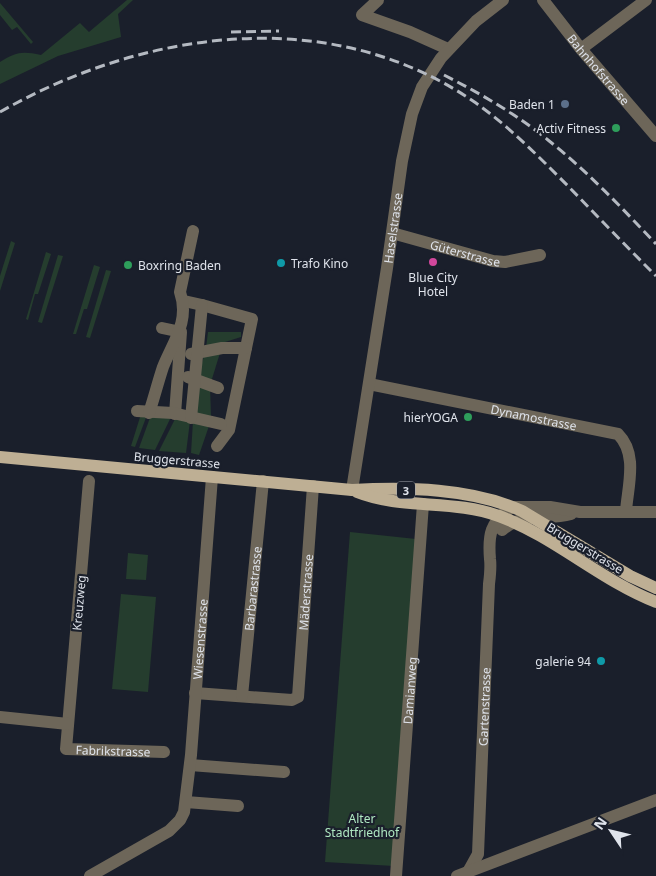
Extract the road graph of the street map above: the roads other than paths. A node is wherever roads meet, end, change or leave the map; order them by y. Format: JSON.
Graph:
{"nodes":[{"id":1,"x":378,"y":0,"type":"edge"},
{"id":2,"x":503,"y":0,"type":"edge"},
{"id":3,"x":543,"y":0,"type":"edge"},
{"id":4,"x":646,"y":0,"type":"edge"},
{"id":5,"x":448,"y":49,"type":"junction"},
{"id":6,"x":581,"y":49,"type":"junction"},
{"id":7,"x":656,"y":136,"type":"edge"},
{"id":8,"x":193,"y":231,"type":"dead end"},
{"id":9,"x":392,"y":233,"type":"junction"},
{"id":10,"x":540,"y":255,"type":"dead end"},
{"id":11,"x":184,"y":301,"type":"junction"},
{"id":12,"x":202,"y":305,"type":"junction"},
{"id":13,"x":162,"y":328,"type":"dead end"},
{"id":14,"x":180,"y":332,"type":"junction"},
{"id":15,"x":246,"y":348,"type":"junction"},
{"id":16,"x":198,"y":351,"type":"junction"},
{"id":17,"x":179,"y":358,"type":"junction"},
{"id":18,"x":157,"y":366,"type":"junction"},
{"id":19,"x":178,"y":373,"type":"junction"},
{"id":20,"x":195,"y":379,"type":"junction"},
{"id":21,"x":369,"y":384,"type":"junction"},
{"id":22,"x":218,"y":388,"type":"dead end"},
{"id":23,"x":175,"y":414,"type":"junction"},
{"id":24,"x":191,"y":418,"type":"junction"},
{"id":25,"x":221,"y":424,"type":"dead end"},
{"id":26,"x":217,"y":446,"type":"dead end"},
{"id":27,"x":0,"y":457,"type":"edge"},
{"id":28,"x":212,"y":477,"type":"junction"},
{"id":29,"x":89,"y":481,"type":"dead end"},
{"id":30,"x":263,"y":482,"type":"junction"},
{"id":31,"x":314,"y":486,"type":"junction"},
{"id":32,"x":352,"y":490,"type":"junction"},
{"id":33,"x":492,"y":500,"type":"junction"},
{"id":34,"x":423,"y":504,"type":"junction"},
{"id":35,"x":512,"y":507,"type":"junction"},
{"id":36,"x":476,"y":510,"type":"junction"},
{"id":37,"x":626,"y":511,"type":"junction"},
{"id":38,"x":580,"y":512,"type":"junction"},
{"id":39,"x":656,"y":512,"type":"edge"},
{"id":40,"x":500,"y":516,"type":"junction"},
{"id":41,"x":531,"y":517,"type":"junction"},
{"id":42,"x":513,"y":522,"type":"junction"},
{"id":43,"x":502,"y":530,"type":"junction"},
{"id":44,"x":490,"y":533,"type":"junction"},
{"id":45,"x":490,"y":560,"type":"junction"},
{"id":46,"x":656,"y":588,"type":"edge"},
{"id":47,"x":656,"y":602,"type":"edge"},
{"id":48,"x":196,"y":692,"type":"junction"},
{"id":49,"x":242,"y":696,"type":"junction"},
{"id":50,"x":0,"y":718,"type":"edge"},
{"id":51,"x":68,"y":724,"type":"junction"},
{"id":52,"x":164,"y":752,"type":"dead end"},
{"id":53,"x":190,"y":765,"type":"junction"},
{"id":54,"x":284,"y":772,"type":"dead end"},
{"id":55,"x":656,"y":800,"type":"edge"},
{"id":56,"x":186,"y":802,"type":"junction"},
{"id":57,"x":238,"y":806,"type":"dead end"},
{"id":58,"x":478,"y":854,"type":"junction"},
{"id":59,"x":487,"y":865,"type":"junction"},
{"id":60,"x":463,"y":874,"type":"edge"},
{"id":61,"x":91,"y":876,"type":"edge"},
{"id":62,"x":396,"y":876,"type":"edge"}],
"edges":[{"from":1,"to":5,"type":"street"},
{"from":2,"to":5,"type":"street","name":"Haselstrasse"},
{"from":3,"to":6,"type":"street","name":"Bahnhofstrasse"},
{"from":4,"to":6,"type":"street"},
{"from":5,"to":9,"type":"street","name":"Haselstrasse"},
{"from":6,"to":7,"type":"street","name":"Bahnhofstrasse"},
{"from":8,"to":11,"type":"street"},
{"from":9,"to":10,"type":"street","name":"Güterstrasse"},
{"from":9,"to":21,"type":"street","name":"Haselstrasse"},
{"from":11,"to":12,"type":"street"},
{"from":11,"to":14,"type":"street"},
{"from":12,"to":15,"type":"street"},
{"from":12,"to":16,"type":"street"},
{"from":13,"to":14,"type":"street"},
{"from":14,"to":17,"type":"street"},
{"from":14,"to":18,"type":"street"},
{"from":15,"to":16,"type":"street"},
{"from":15,"to":26,"type":"street"},
{"from":16,"to":17,"type":"street"},
{"from":16,"to":20,"type":"street"},
{"from":17,"to":18,"type":"street"},
{"from":17,"to":19,"type":"street"},
{"from":18,"to":19,"type":"street"},
{"from":18,"to":23,"type":"street"},
{"from":19,"to":20,"type":"street"},
{"from":19,"to":23,"type":"street"},
{"from":20,"to":22,"type":"street"},
{"from":20,"to":23,"type":"street"},
{"from":20,"to":24,"type":"street"},
{"from":21,"to":32,"type":"street","name":"Haselstrasse"},
{"from":21,"to":37,"type":"street","name":"Dynamostrasse"},
{"from":23,"to":24,"type":"street"},
{"from":24,"to":25,"type":"street"},
{"from":27,"to":28,"type":"main road","name":"Bruggerstrasse","number":"3"},
{"from":28,"to":30,"type":"main road","name":"Bruggerstrasse","number":"3"},
{"from":28,"to":48,"type":"street","name":"Wiesenstrasse"},
{"from":29,"to":51,"type":"street","name":"Kreuzweg"},
{"from":30,"to":31,"type":"main road","name":"Bruggerstrasse","number":"3"},
{"from":30,"to":49,"type":"street","name":"Barbarastrasse"},
{"from":31,"to":32,"type":"main road","name":"Bruggerstrasse","number":"3"},
{"from":31,"to":49,"type":"street","name":"Mäderstrasse"},
{"from":32,"to":33,"type":"main road","name":"Bruggerstrasse","number":"3"},
{"from":32,"to":34,"type":"main road","name":"Bruggerstrasse","number":"3"},
{"from":33,"to":35,"type":"main road","name":"Bruggerstrasse","number":"3"},
{"from":33,"to":40,"type":"street","name":"Gartenstrasse"},
{"from":34,"to":36,"type":"main road","name":"Bruggerstrasse","number":"3"},
{"from":34,"to":62,"type":"street","name":"Damianweg"},
{"from":35,"to":38,"type":"street"},
{"from":35,"to":40,"type":"street"},
{"from":35,"to":41,"type":"main road","name":"Bruggerstrasse","number":"3"},
{"from":36,"to":40,"type":"main road","name":"Bruggerstrasse","number":"3"},
{"from":36,"to":44,"type":"street"},
{"from":37,"to":38,"type":"street"},
{"from":37,"to":39,"type":"street"},
{"from":38,"to":41,"type":"street"},
{"from":40,"to":42,"type":"main road","name":"Bruggerstrasse","number":"3"},
{"from":40,"to":43,"type":"street","name":"Gartenstrasse"},
{"from":40,"to":44,"type":"street","name":"Gartenstrasse"},
{"from":41,"to":42,"type":"street"},
{"from":41,"to":46,"type":"main road","name":"Bruggerstrasse","number":"3"},
{"from":42,"to":43,"type":"street"},
{"from":42,"to":47,"type":"main road","name":"Bruggerstrasse","number":"3"},
{"from":43,"to":45,"type":"street","name":"Gartenstrasse"},
{"from":44,"to":45,"type":"street","name":"Gartenstrasse"},
{"from":45,"to":58,"type":"street","name":"Gartenstrasse"},
{"from":48,"to":49,"type":"street"},
{"from":48,"to":53,"type":"street","name":"Wiesenstrasse"},
{"from":50,"to":51,"type":"street"},
{"from":51,"to":52,"type":"street","name":"Fabrikstrasse"},
{"from":53,"to":54,"type":"street"},
{"from":53,"to":56,"type":"street","name":"Wiesenstrasse"},
{"from":55,"to":59,"type":"street"},
{"from":56,"to":57,"type":"street"},
{"from":56,"to":61,"type":"street","name":"Wiesenstrasse"},
{"from":58,"to":59,"type":"street"},
{"from":58,"to":60,"type":"street","name":"Gartenstrasse"},
{"from":59,"to":60,"type":"street"}]}
